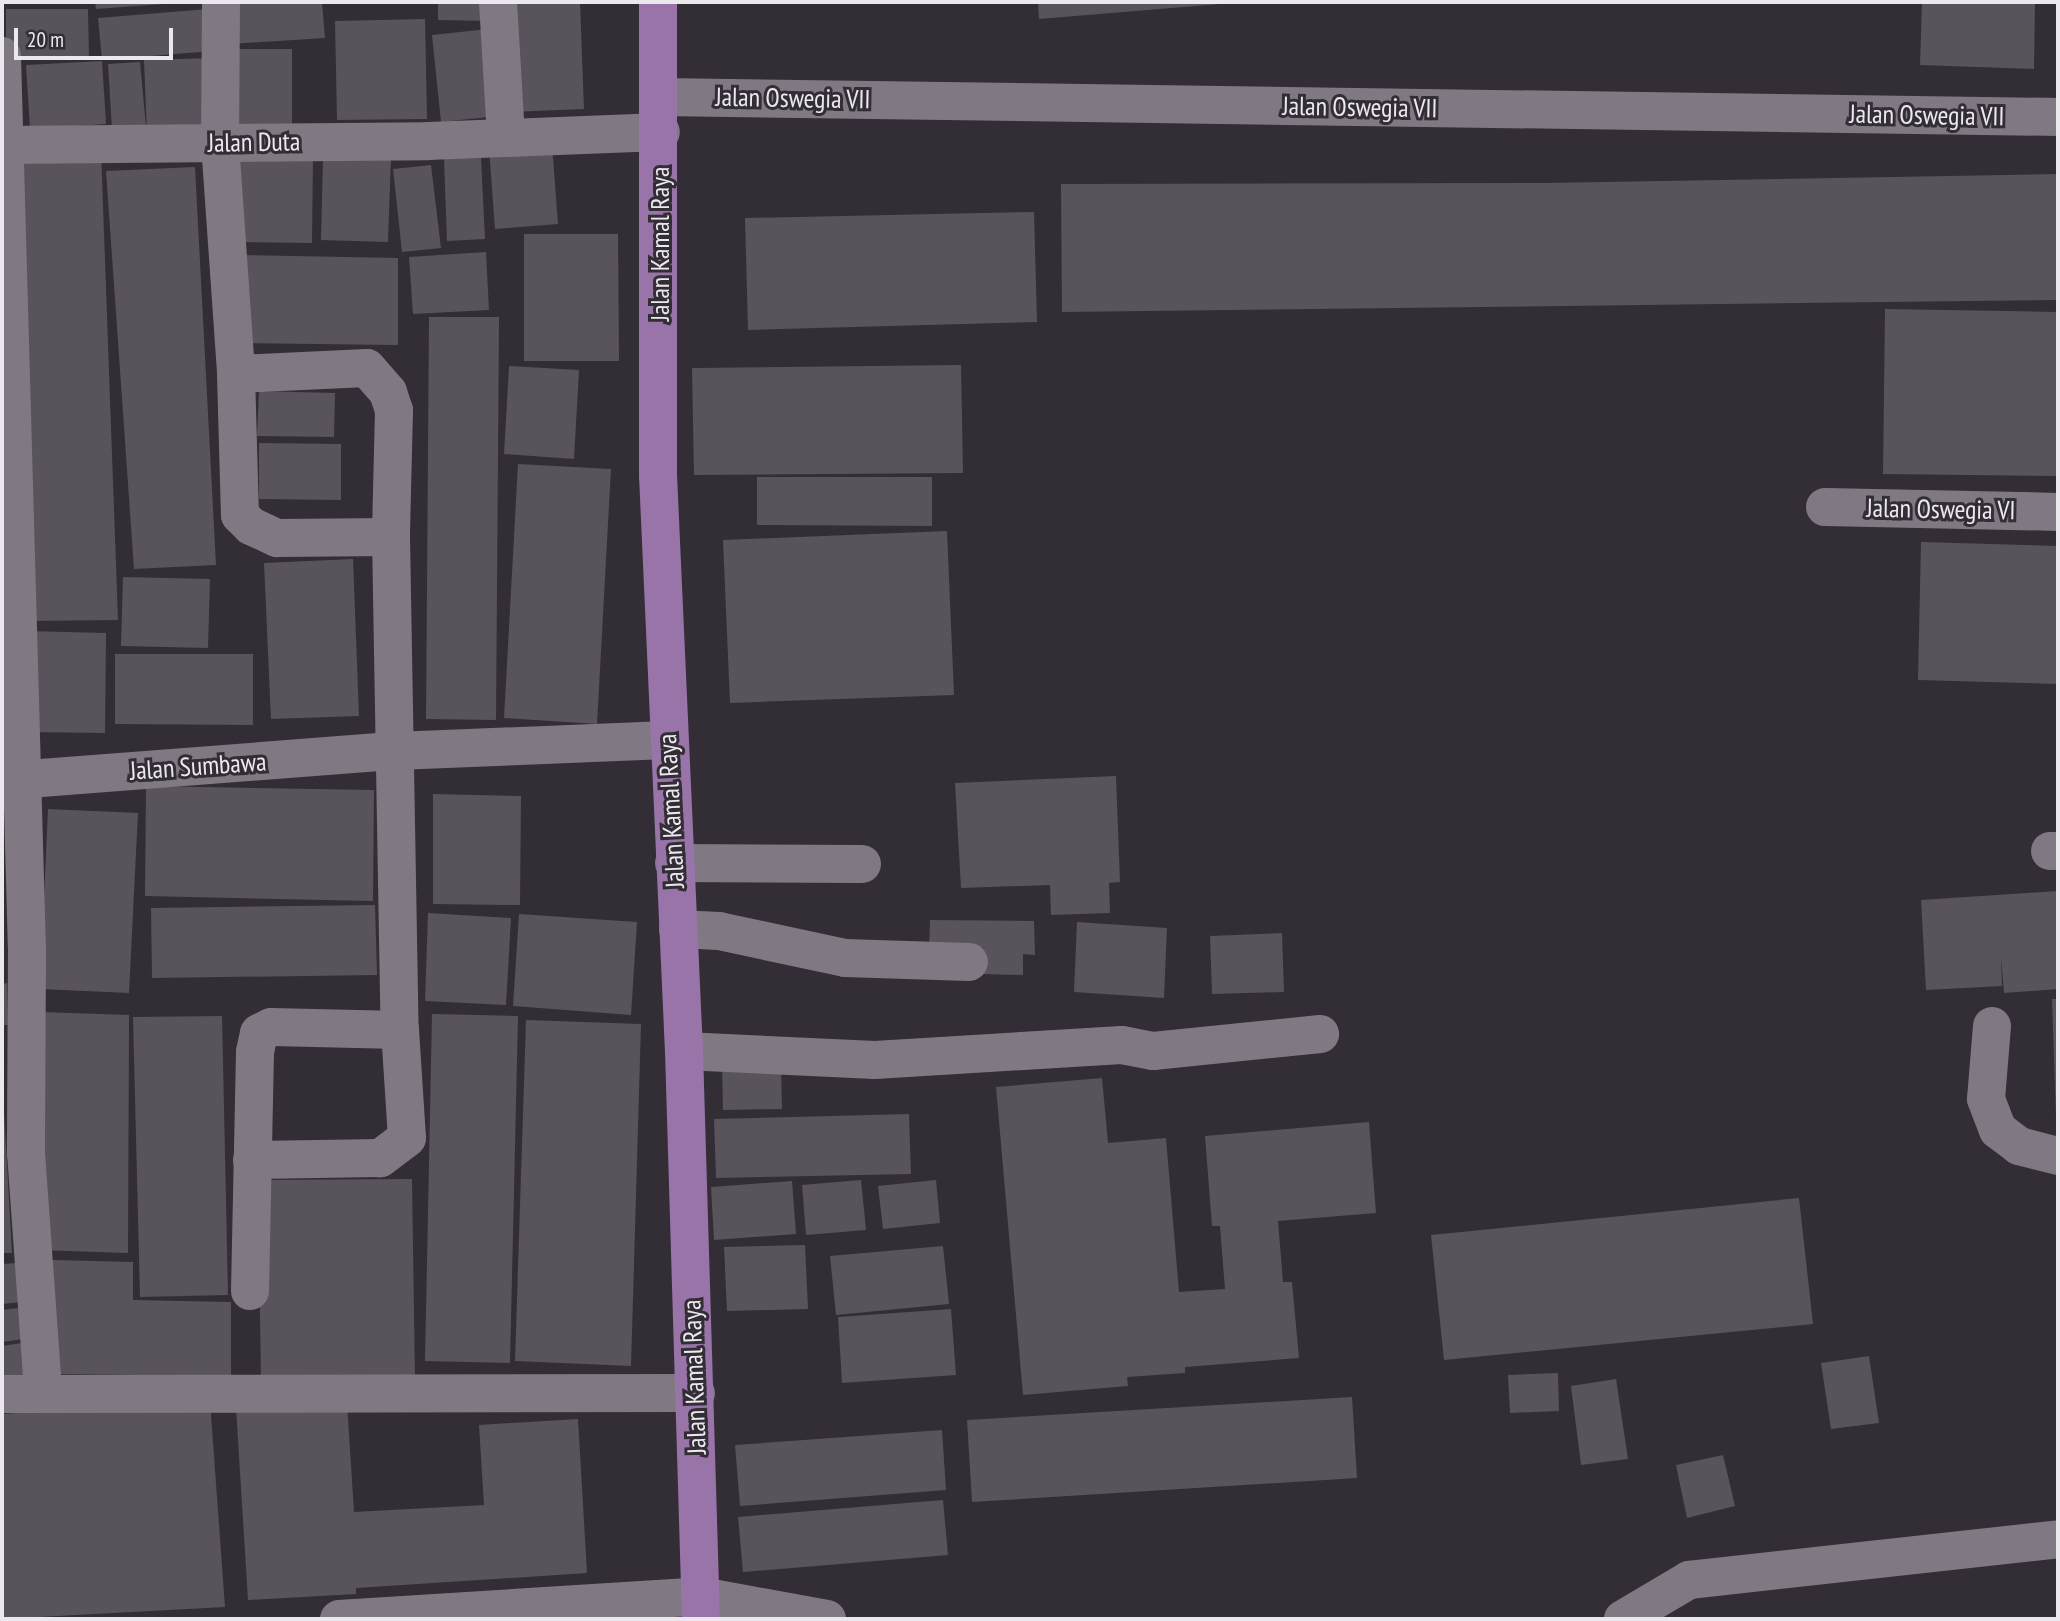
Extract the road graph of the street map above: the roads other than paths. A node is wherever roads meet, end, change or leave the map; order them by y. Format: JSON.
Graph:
{"nodes":[{"id":1,"x":221,"y":2,"type":"edge"},
{"id":2,"x":498,"y":2,"type":"edge"},
{"id":3,"x":658,"y":2,"type":"edge"},
{"id":4,"x":2,"y":56,"type":"edge"},
{"id":5,"x":661,"y":114,"type":"junction"},
{"id":6,"x":2058,"y":117,"type":"edge"},
{"id":7,"x":506,"y":138,"type":"junction"},
{"id":8,"x":220,"y":143,"type":"junction"},
{"id":9,"x":3,"y":145,"type":"edge"},
{"id":10,"x":236,"y":374,"type":"junction"},
{"id":11,"x":1825,"y":507,"type":"dead end"},
{"id":12,"x":2058,"y":512,"type":"edge"},
{"id":13,"x":391,"y":537,"type":"junction"},
{"id":14,"x":667,"y":740,"type":"junction"},
{"id":15,"x":395,"y":751,"type":"junction"},
{"id":16,"x":11,"y":780,"type":"edge"},
{"id":17,"x":674,"y":863,"type":"junction"},
{"id":18,"x":862,"y":864,"type":"dead end"},
{"id":19,"x":678,"y":929,"type":"junction"},
{"id":20,"x":970,"y":962,"type":"dead end"},
{"id":21,"x":1993,"y":1026,"type":"dead end"},
{"id":22,"x":400,"y":1030,"type":"junction"},
{"id":23,"x":1320,"y":1034,"type":"dead end"},
{"id":24,"x":684,"y":1051,"type":"junction"},
{"id":25,"x":2058,"y":1156,"type":"edge"},
{"id":26,"x":252,"y":1160,"type":"junction"},
{"id":27,"x":250,"y":1290,"type":"dead end"},
{"id":28,"x":43,"y":1390,"type":"junction"},
{"id":29,"x":2,"y":1394,"type":"edge"},
{"id":30,"x":696,"y":1394,"type":"junction"},
{"id":31,"x":2058,"y":1539,"type":"edge"},
{"id":32,"x":701,"y":1608,"type":"edge"},
{"id":33,"x":339,"y":1619,"type":"edge"},
{"id":34,"x":827,"y":1619,"type":"edge"},
{"id":35,"x":1623,"y":1619,"type":"edge"}],
"edges":[{"from":1,"to":8,"type":"street"},
{"from":2,"to":7,"type":"street"},
{"from":3,"to":5,"type":"main road","name":"Jalan Kamal Raya"},
{"from":4,"to":9,"type":"street"},
{"from":5,"to":6,"type":"street","name":"Jalan Oswegia VII"},
{"from":5,"to":7,"type":"street","name":"Jalan Duta"},
{"from":5,"to":14,"type":"main road","name":"Jalan Kamal Raya"},
{"from":7,"to":8,"type":"street","name":"Jalan Duta"},
{"from":8,"to":9,"type":"street","name":"Jalan Duta"},
{"from":8,"to":10,"type":"street"},
{"from":9,"to":16,"type":"street"},
{"from":10,"to":13,"type":"street"},
{"from":10,"to":13,"type":"street"},
{"from":11,"to":12,"type":"street","name":"Jalan Oswegia VI"},
{"from":13,"to":15,"type":"street"},
{"from":14,"to":15,"type":"street","name":"Jalan Sumbawa"},
{"from":14,"to":17,"type":"main road","name":"Jalan Kamal Raya"},
{"from":15,"to":16,"type":"street","name":"Jalan Sumbawa"},
{"from":15,"to":22,"type":"street"},
{"from":16,"to":28,"type":"street"},
{"from":17,"to":18,"type":"street"},
{"from":17,"to":19,"type":"main road","name":"Jalan Kamal Raya"},
{"from":19,"to":20,"type":"street"},
{"from":19,"to":24,"type":"main road","name":"Jalan Kamal Raya"},
{"from":21,"to":25,"type":"street"},
{"from":22,"to":26,"type":"street"},
{"from":22,"to":26,"type":"street"},
{"from":23,"to":24,"type":"street"},
{"from":24,"to":30,"type":"main road","name":"Jalan Kamal Raya"},
{"from":26,"to":27,"type":"street"},
{"from":28,"to":29,"type":"street"},
{"from":28,"to":30,"type":"street"},
{"from":30,"to":32,"type":"main road","name":"Jalan Kamal Raya"},
{"from":31,"to":35,"type":"street"},
{"from":32,"to":33,"type":"street"},
{"from":32,"to":34,"type":"street"}]}
